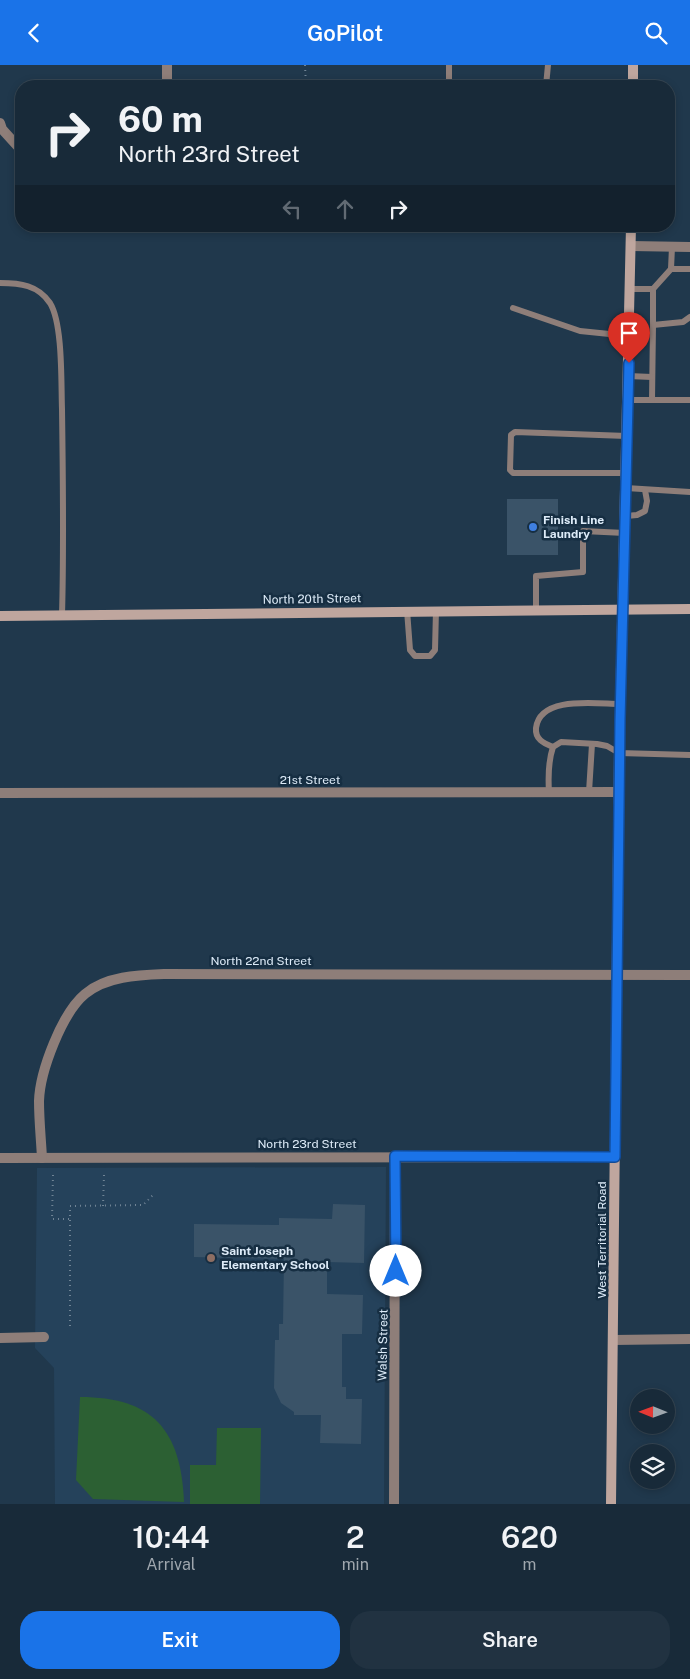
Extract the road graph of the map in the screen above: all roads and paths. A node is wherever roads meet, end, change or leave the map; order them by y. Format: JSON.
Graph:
{"nodes":[{"id":1,"x":167,"y":65,"type":"edge"},
{"id":2,"x":305,"y":65,"type":"edge"},
{"id":3,"x":449,"y":65,"type":"edge"},
{"id":4,"x":548,"y":65,"type":"edge"},
{"id":5,"x":633,"y":65,"type":"edge"},
{"id":6,"x":167,"y":80,"type":"edge"},
{"id":7,"x":306,"y":80,"type":"edge"},
{"id":8,"x":449,"y":80,"type":"edge"},
{"id":9,"x":547,"y":80,"type":"edge"},
{"id":10,"x":633,"y":80,"type":"edge"},
{"id":11,"x":0,"y":123,"type":"edge"},
{"id":12,"x":15,"y":143,"type":"edge"},
{"id":13,"x":631,"y":232,"type":"edge"},
{"id":14,"x":631,"y":246,"type":"junction"},
{"id":15,"x":672,"y":247,"type":"junction"},
{"id":16,"x":690,"y":247,"type":"edge"},
{"id":17,"x":671,"y":269,"type":"junction"},
{"id":18,"x":690,"y":269,"type":"edge"},
{"id":19,"x":0,"y":283,"type":"edge"},
{"id":20,"x":630,"y":289,"type":"junction"},
{"id":21,"x":653,"y":289,"type":"junction"},
{"id":22,"x":513,"y":308,"type":"dead end"},
{"id":23,"x":690,"y":317,"type":"edge"},
{"id":24,"x":653,"y":325,"type":"junction"},
{"id":25,"x":629,"y":336,"type":"junction"},
{"id":26,"x":628,"y":376,"type":"junction"},
{"id":27,"x":652,"y":377,"type":"junction"},
{"id":28,"x":628,"y":400,"type":"junction"},
{"id":29,"x":652,"y":400,"type":"junction"},
{"id":30,"x":690,"y":400,"type":"edge"},
{"id":31,"x":627,"y":436,"type":"junction"},
{"id":32,"x":626,"y":473,"type":"junction"},
{"id":33,"x":626,"y":488,"type":"junction"},
{"id":34,"x":645,"y":490,"type":"junction"},
{"id":35,"x":690,"y":492,"type":"edge"},
{"id":36,"x":626,"y":516,"type":"junction"},
{"id":37,"x":625,"y":533,"type":"junction"},
{"id":38,"x":624,"y":608,"type":"junction"},
{"id":39,"x":536,"y":609,"type":"junction"},
{"id":40,"x":690,"y":609,"type":"edge"},
{"id":41,"x":436,"y":610,"type":"junction"},
{"id":42,"x":407,"y":611,"type":"junction"},
{"id":43,"x":0,"y":615,"type":"edge"},
{"id":44,"x":62,"y":615,"type":"junction"},
{"id":45,"x":620,"y":704,"type":"junction"},
{"id":46,"x":592,"y":744,"type":"junction"},
{"id":47,"x":552,"y":747,"type":"junction"},
{"id":48,"x":619,"y":753,"type":"junction"},
{"id":49,"x":690,"y":755,"type":"edge"},
{"id":50,"x":549,"y":792,"type":"junction"},
{"id":51,"x":589,"y":792,"type":"junction"},
{"id":52,"x":619,"y":792,"type":"junction"},
{"id":53,"x":0,"y":793,"type":"edge"},
{"id":54,"x":616,"y":974,"type":"junction"},
{"id":55,"x":690,"y":975,"type":"edge"},
{"id":56,"x":395,"y":1156,"type":"junction"},
{"id":57,"x":615,"y":1157,"type":"junction"},
{"id":58,"x":0,"y":1158,"type":"edge"},
{"id":59,"x":42,"y":1158,"type":"junction"},
{"id":60,"x":52,"y":1175,"type":"dead end"},
{"id":61,"x":104,"y":1175,"type":"dead end"},
{"id":62,"x":155,"y":1193,"type":"dead end"},
{"id":63,"x":103,"y":1206,"type":"junction"},
{"id":64,"x":70,"y":1219,"type":"junction"},
{"id":65,"x":70,"y":1326,"type":"dead end"},
{"id":66,"x":44,"y":1337,"type":"dead end"},
{"id":67,"x":0,"y":1338,"type":"edge"},
{"id":68,"x":690,"y":1339,"type":"edge"},
{"id":69,"x":613,"y":1340,"type":"junction"},
{"id":70,"x":394,"y":1504,"type":"edge"},
{"id":71,"x":611,"y":1504,"type":"edge"}],
"edges":[{"from":1,"to":6,"type":"street"},
{"from":2,"to":7,"type":"path"},
{"from":3,"to":8,"type":"lane"},
{"from":4,"to":9,"type":"lane"},
{"from":5,"to":10,"type":"street"},
{"from":11,"to":12,"type":"street"},
{"from":13,"to":14,"type":"street","name":"West Territorial Road"},
{"from":14,"to":15,"type":"street"},
{"from":14,"to":20,"type":"street","name":"West Territorial Road"},
{"from":15,"to":16,"type":"street"},
{"from":15,"to":17,"type":"lane"},
{"from":17,"to":18,"type":"lane"},
{"from":17,"to":21,"type":"lane"},
{"from":19,"to":44,"type":"lane"},
{"from":20,"to":21,"type":"lane"},
{"from":20,"to":25,"type":"street","name":"West Territorial Road"},
{"from":21,"to":24,"type":"lane"},
{"from":22,"to":25,"type":"lane"},
{"from":23,"to":24,"type":"lane"},
{"from":24,"to":27,"type":"lane"},
{"from":25,"to":26,"type":"street","name":"West Territorial Road"},
{"from":26,"to":27,"type":"lane"},
{"from":26,"to":28,"type":"street","name":"West Territorial Road"},
{"from":27,"to":29,"type":"lane"},
{"from":28,"to":29,"type":"lane"},
{"from":28,"to":31,"type":"street","name":"West Territorial Road"},
{"from":29,"to":30,"type":"lane"},
{"from":31,"to":32,"type":"street","name":"West Territorial Road"},
{"from":31,"to":32,"type":"lane"},
{"from":32,"to":33,"type":"street","name":"West Territorial Road"},
{"from":33,"to":34,"type":"lane"},
{"from":33,"to":36,"type":"street","name":"West Territorial Road"},
{"from":34,"to":35,"type":"lane"},
{"from":34,"to":36,"type":"lane"},
{"from":36,"to":37,"type":"street","name":"West Territorial Road"},
{"from":37,"to":38,"type":"street","name":"West Territorial Road"},
{"from":37,"to":39,"type":"lane"},
{"from":38,"to":39,"type":"street","name":"North 20th Street"},
{"from":38,"to":40,"type":"street","name":"North 20th Street"},
{"from":38,"to":45,"type":"street","name":"West Territorial Road"},
{"from":39,"to":41,"type":"street","name":"North 20th Street"},
{"from":41,"to":42,"type":"street","name":"North 20th Street"},
{"from":41,"to":42,"type":"lane"},
{"from":42,"to":44,"type":"street","name":"North 20th Street"},
{"from":43,"to":44,"type":"street","name":"North 20th Street"},
{"from":45,"to":47,"type":"lane"},
{"from":45,"to":48,"type":"street","name":"West Territorial Road"},
{"from":46,"to":47,"type":"lane"},
{"from":46,"to":48,"type":"lane"},
{"from":46,"to":51,"type":"lane"},
{"from":47,"to":50,"type":"lane"},
{"from":48,"to":49,"type":"lane"},
{"from":48,"to":52,"type":"street","name":"West Territorial Road"},
{"from":50,"to":51,"type":"street","name":"21st Street"},
{"from":50,"to":53,"type":"street","name":"21st Street"},
{"from":51,"to":52,"type":"street","name":"21st Street"},
{"from":52,"to":54,"type":"street","name":"West Territorial Road"},
{"from":54,"to":55,"type":"street","name":"North 22nd Street"},
{"from":54,"to":57,"type":"street","name":"West Territorial Road"},
{"from":54,"to":59,"type":"street","name":"North 22nd Street"},
{"from":56,"to":57,"type":"street","name":"North 23rd Street"},
{"from":56,"to":59,"type":"street","name":"North 23rd Street"},
{"from":56,"to":70,"type":"street","name":"Walsh Street"},
{"from":57,"to":69,"type":"street","name":"West Territorial Road"},
{"from":58,"to":59,"type":"street","name":"North 23rd Street"},
{"from":60,"to":64,"type":"path"},
{"from":61,"to":63,"type":"path"},
{"from":62,"to":63,"type":"path"},
{"from":63,"to":64,"type":"path"},
{"from":64,"to":65,"type":"path"},
{"from":66,"to":67,"type":"street"},
{"from":68,"to":69,"type":"street"},
{"from":69,"to":71,"type":"street","name":"West Territorial Road"}]}
